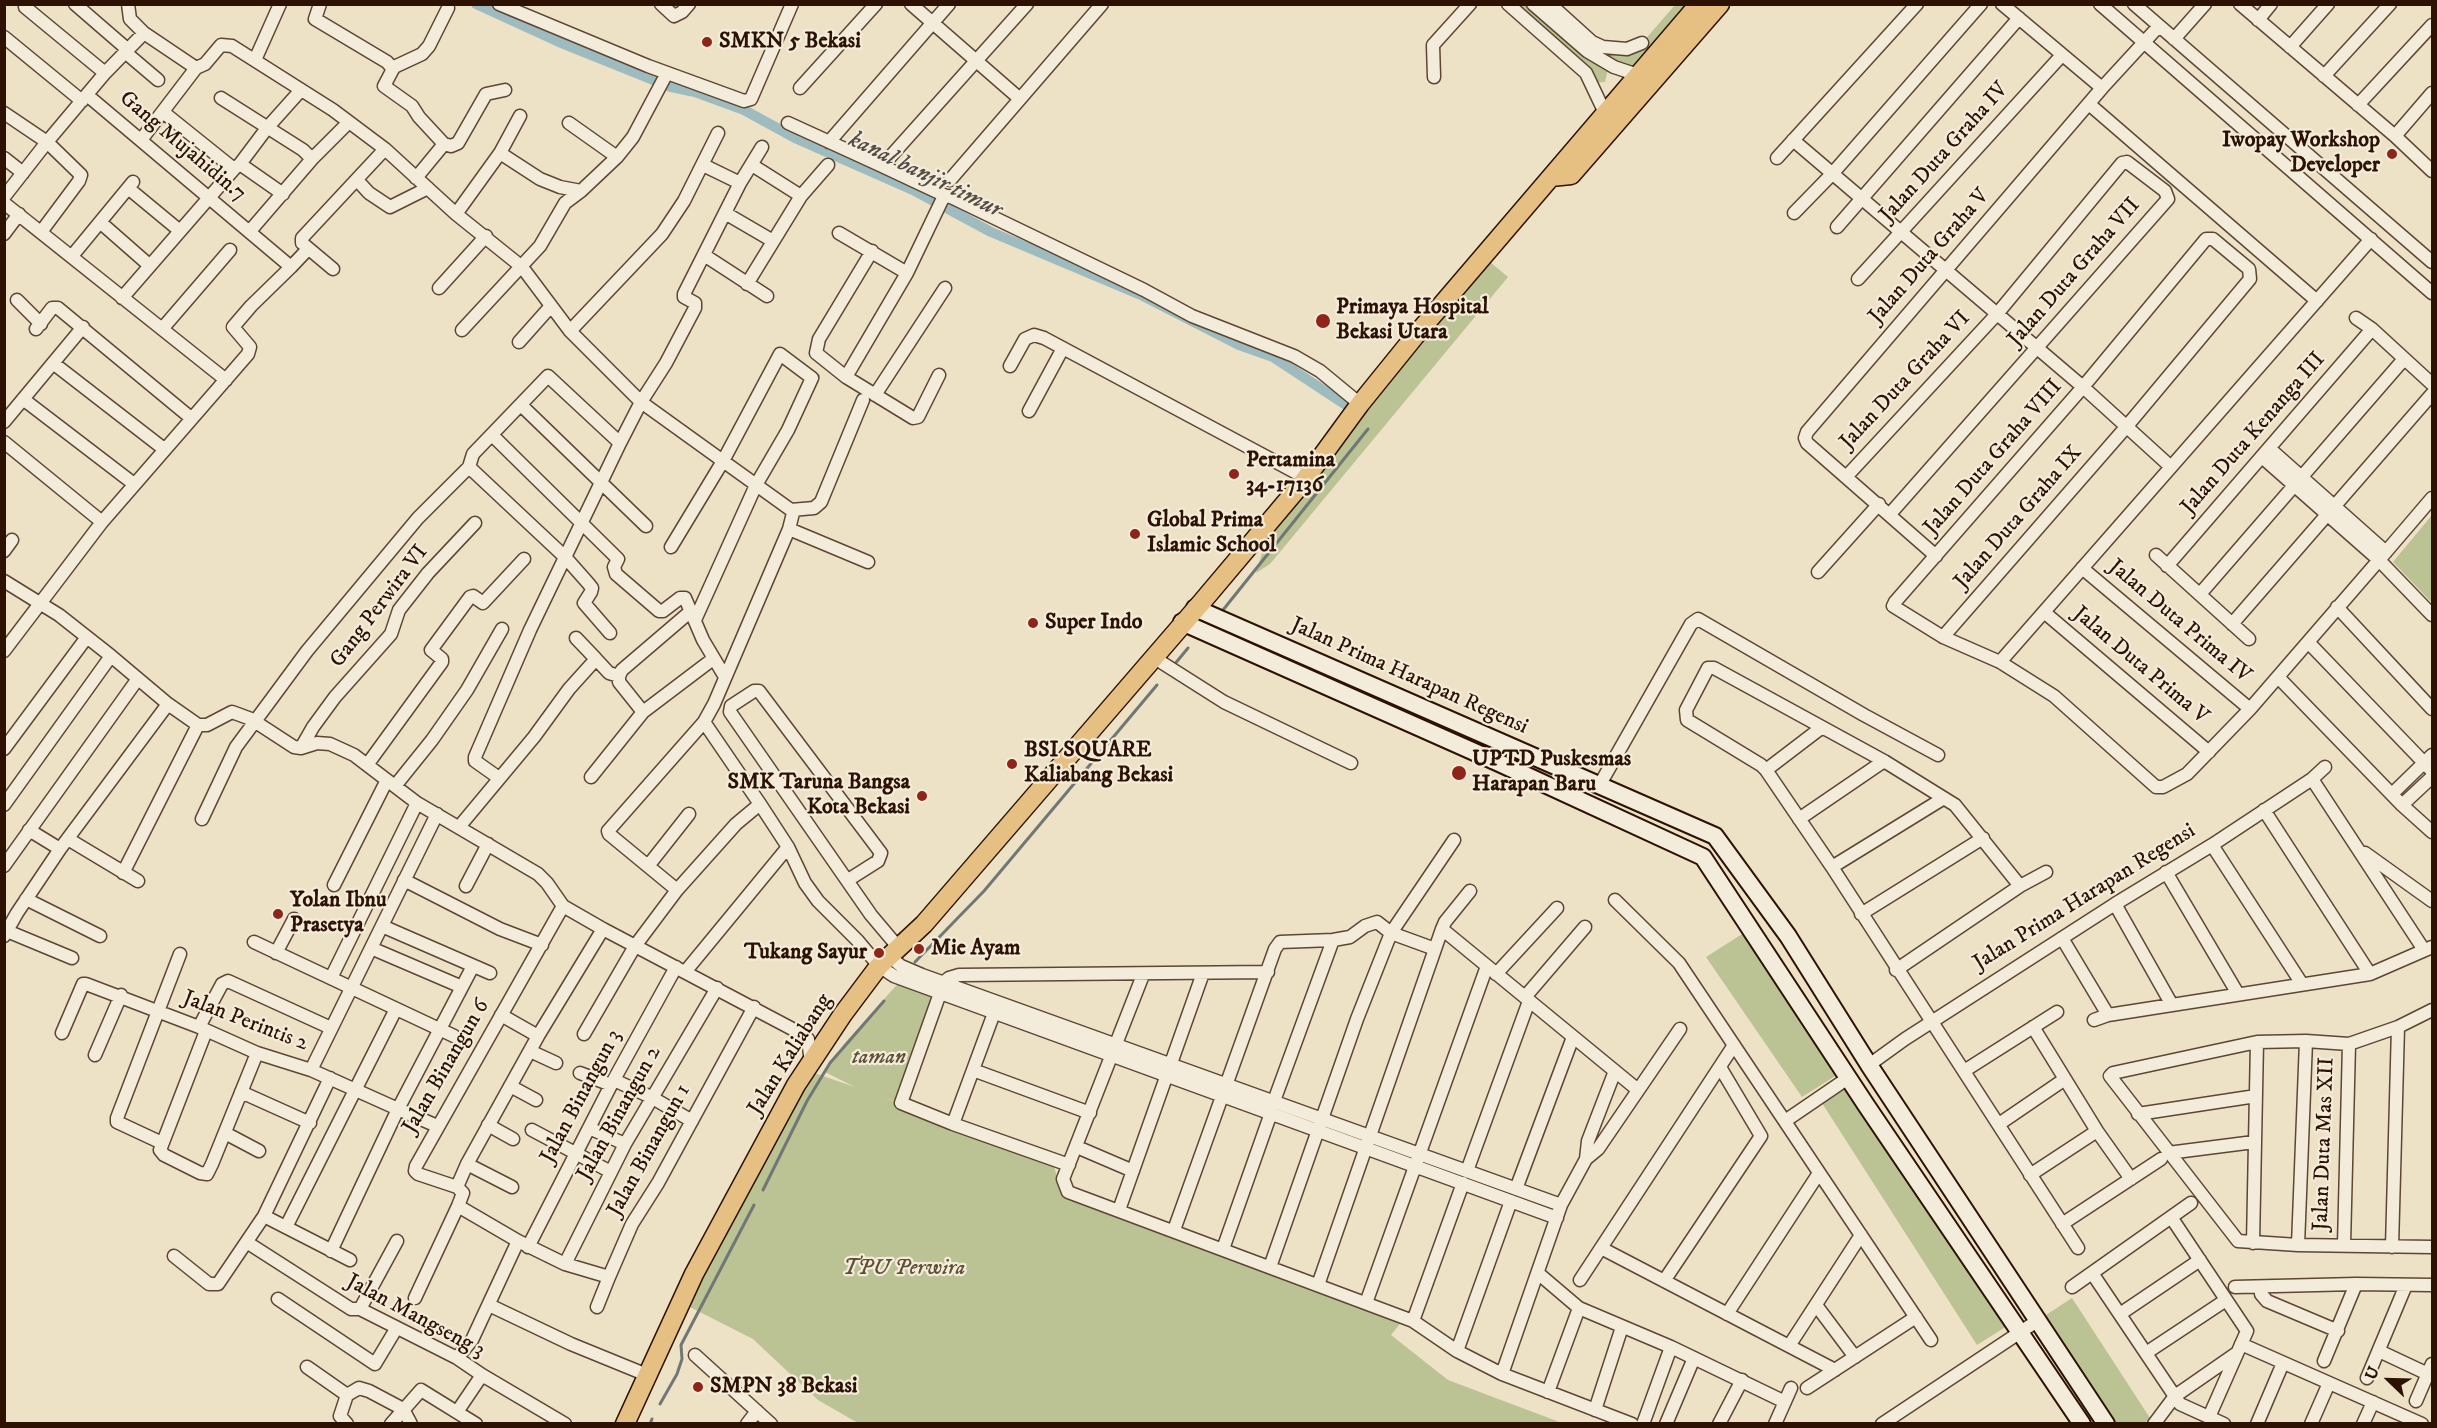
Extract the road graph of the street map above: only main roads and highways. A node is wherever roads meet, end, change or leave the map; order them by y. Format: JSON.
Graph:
{"nodes":[{"id":1,"x":1699,"y":4,"type":"edge"},
{"id":2,"x":1720,"y":4,"type":"edge"},
{"id":3,"x":1551,"y":177,"type":"junction"},
{"id":4,"x":626,"y":1424,"type":"edge"}],
"edges":[{"from":1,"to":3,"type":"main road","name":"Jalan Kaliabang"},
{"from":2,"to":3,"type":"main road"},
{"from":3,"to":4,"type":"main road","name":"Jalan Kaliabang"}]}
